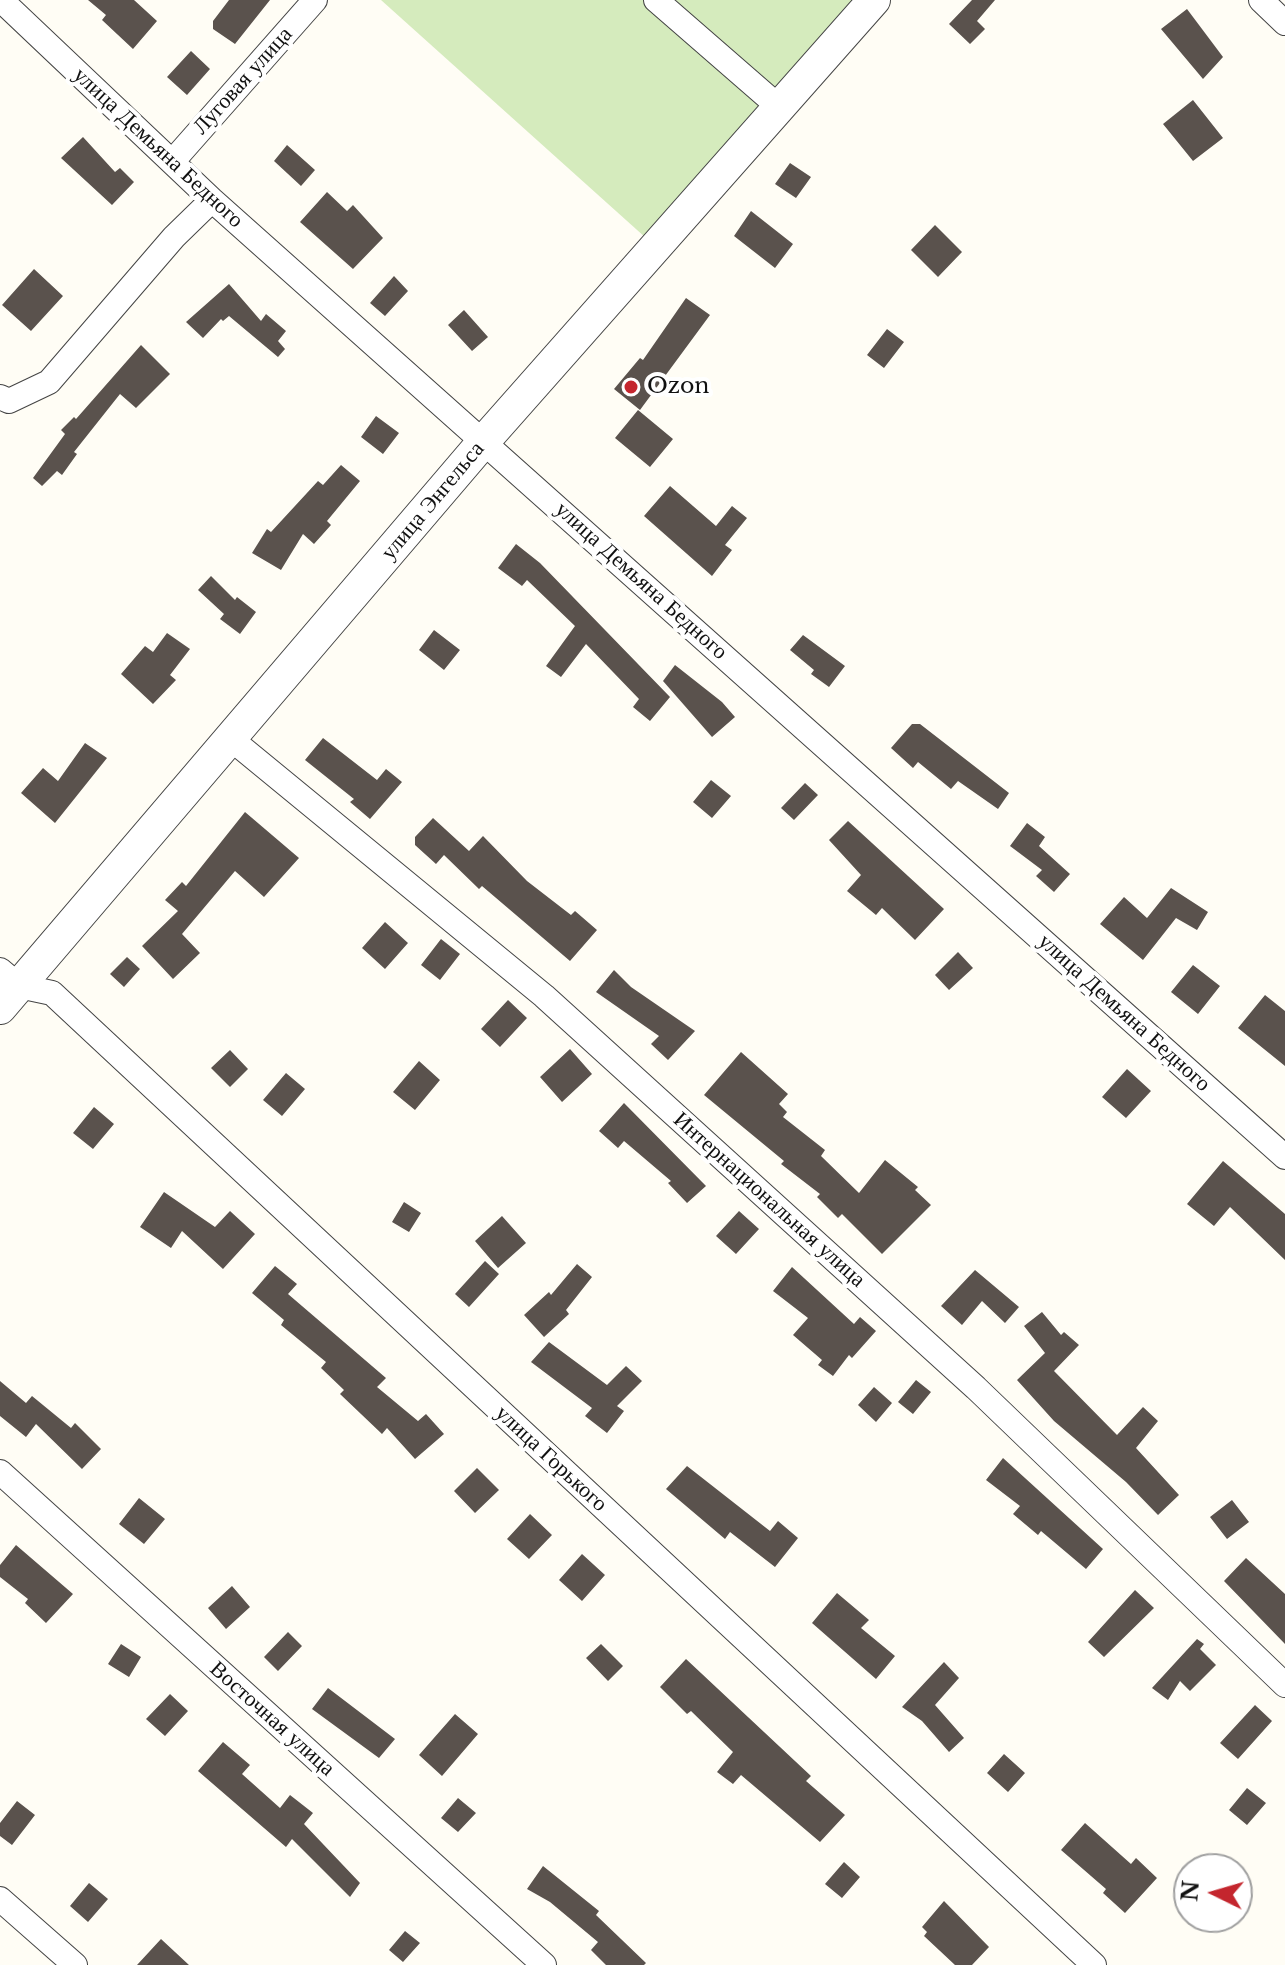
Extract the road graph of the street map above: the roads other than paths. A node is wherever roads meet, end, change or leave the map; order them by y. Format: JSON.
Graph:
{"nodes":[{"id":1,"x":1,"y":0,"type":"edge"},
{"id":2,"x":315,"y":0,"type":"edge"},
{"id":3,"x":656,"y":0,"type":"edge"},
{"id":4,"x":874,"y":0,"type":"edge"},
{"id":5,"x":1261,"y":0,"type":"edge"},
{"id":6,"x":1285,"y":23,"type":"edge"},
{"id":7,"x":779,"y":107,"type":"junction"},
{"id":8,"x":172,"y":162,"type":"junction"},
{"id":9,"x":212,"y":200,"type":"junction"},
{"id":10,"x":0,"y":397,"type":"edge"},
{"id":11,"x":484,"y":441,"type":"junction"},
{"id":12,"x":231,"y":739,"type":"junction"},
{"id":13,"x":6,"y":988,"type":"edge"},
{"id":14,"x":1285,"y":1157,"type":"edge"},
{"id":15,"x":0,"y":1472,"type":"edge"},
{"id":16,"x":1285,"y":1685,"type":"edge"},
{"id":17,"x":0,"y":1899,"type":"edge"},
{"id":18,"x":75,"y":1965,"type":"edge"},
{"id":19,"x":544,"y":1965,"type":"edge"},
{"id":20,"x":1094,"y":1965,"type":"edge"}],
"edges":[{"from":1,"to":8,"type":"street","name":"улица Демьяна Бедного"},
{"from":2,"to":8,"type":"street","name":"Луговая улица"},
{"from":3,"to":7,"type":"street"},
{"from":4,"to":7,"type":"street","name":"улица Энгельса"},
{"from":5,"to":6,"type":"street"},
{"from":7,"to":11,"type":"street","name":"улица Энгельса"},
{"from":8,"to":9,"type":"street","name":"улица Демьяна Бедного"},
{"from":9,"to":10,"type":"street"},
{"from":9,"to":11,"type":"street","name":"улица Демьяна Бедного"},
{"from":11,"to":12,"type":"street","name":"улица Энгельса"},
{"from":11,"to":14,"type":"street","name":"улица Демьяна Бедного"},
{"from":12,"to":13,"type":"street","name":"улица Энгельса"},
{"from":12,"to":16,"type":"street","name":"Интернациональная улица"},
{"from":13,"to":20,"type":"street","name":"улица Горького"},
{"from":15,"to":19,"type":"street","name":"Восточная улица"},
{"from":17,"to":18,"type":"street"}]}
